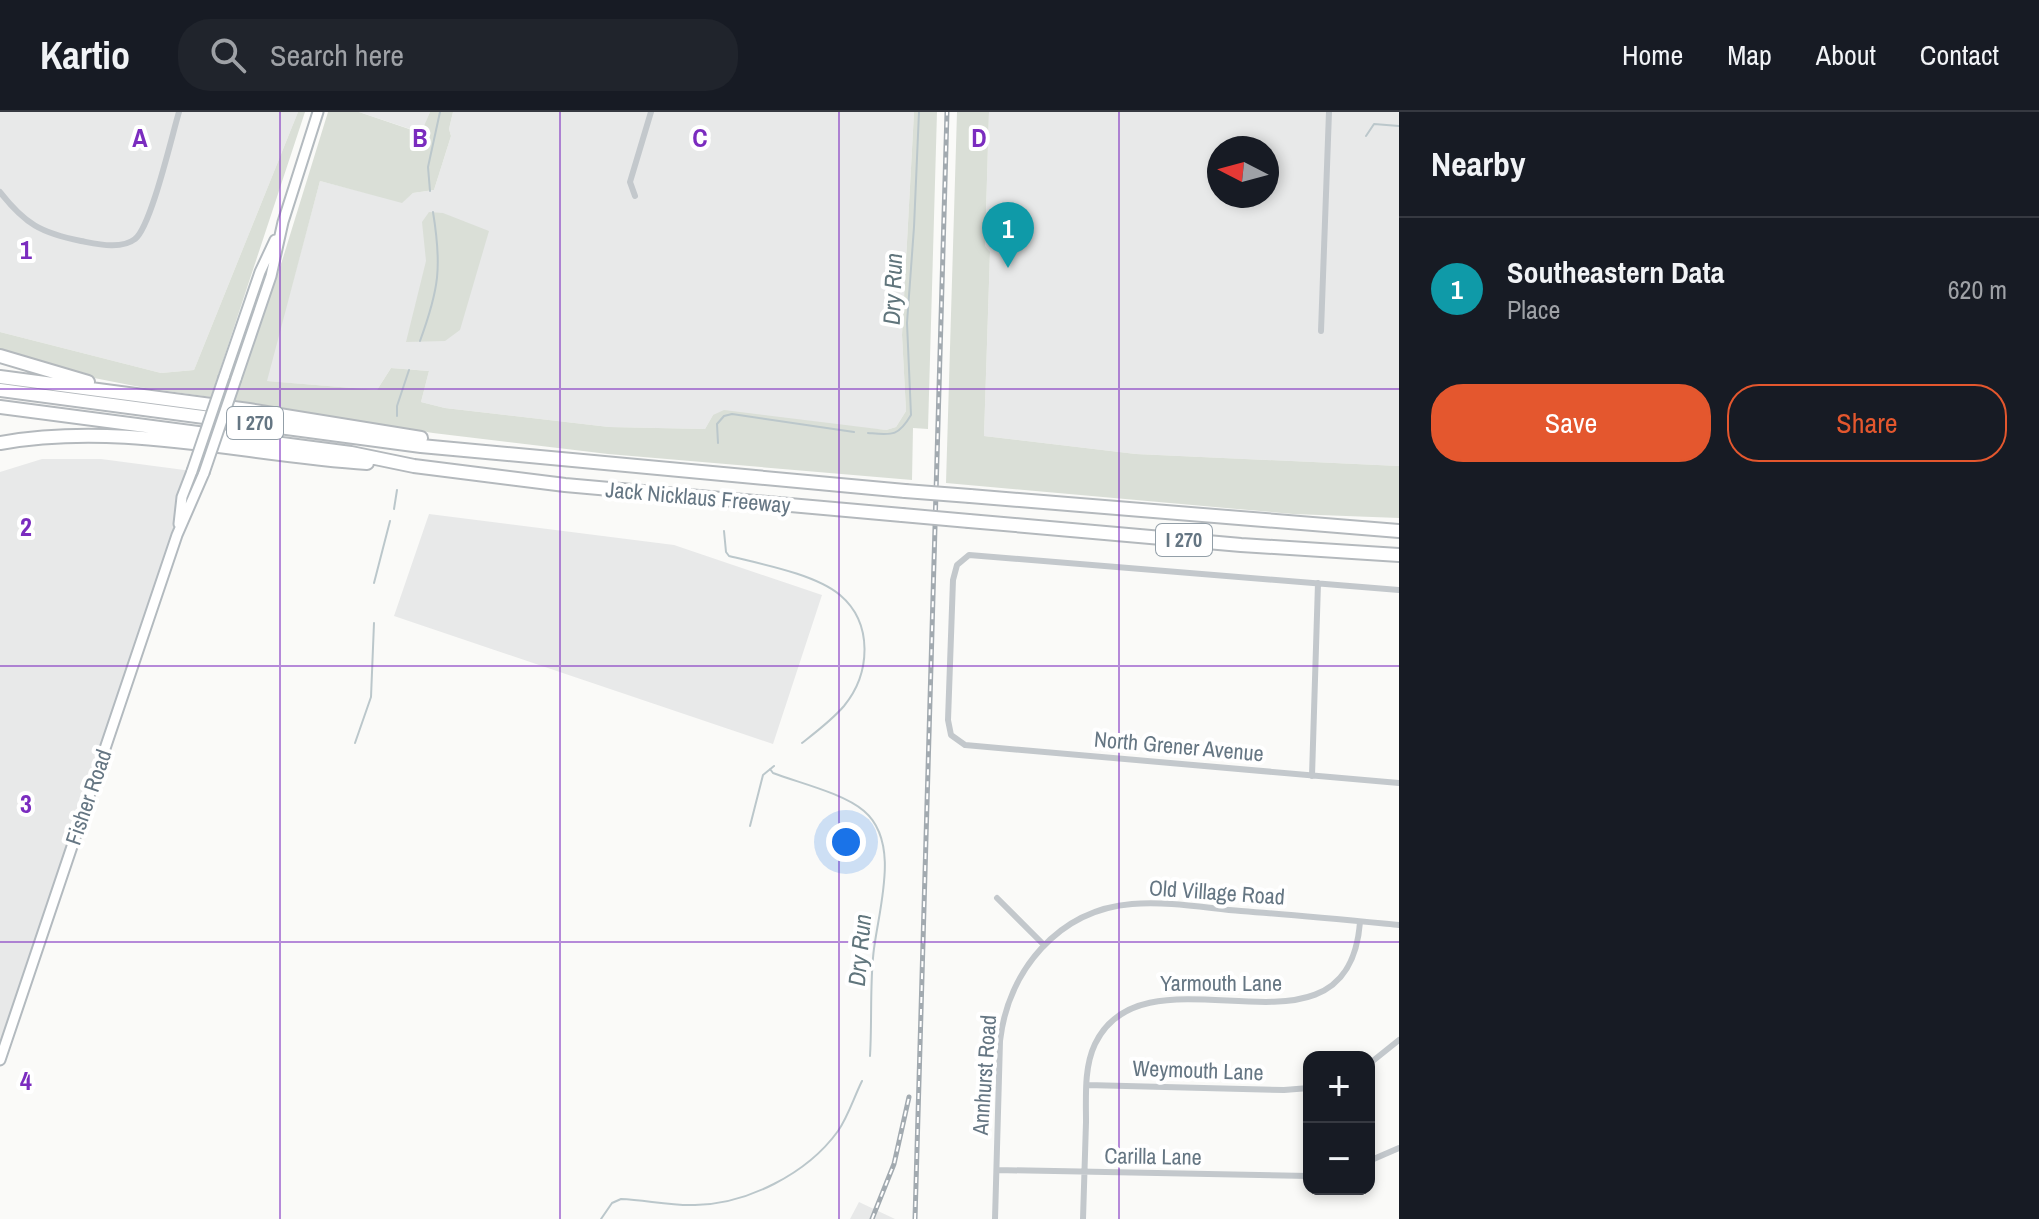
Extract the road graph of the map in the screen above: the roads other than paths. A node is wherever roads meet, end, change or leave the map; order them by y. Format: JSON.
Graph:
{"nodes":[{"id":1,"x":179,"y":112,"type":"edge"},
{"id":2,"x":318,"y":112,"type":"edge"},
{"id":3,"x":651,"y":112,"type":"edge"},
{"id":4,"x":1329,"y":112,"type":"edge"},
{"id":5,"x":0,"y":192,"type":"edge"},
{"id":6,"x":635,"y":196,"type":"dead end"},
{"id":7,"x":283,"y":222,"type":"junction"},
{"id":8,"x":1321,"y":331,"type":"dead end"},
{"id":9,"x":0,"y":356,"type":"edge"},
{"id":10,"x":0,"y":377,"type":"edge"},
{"id":11,"x":0,"y":390,"type":"edge"},
{"id":12,"x":145,"y":396,"type":"junction"},
{"id":13,"x":0,"y":407,"type":"edge"},
{"id":14,"x":0,"y":443,"type":"edge"},
{"id":15,"x":511,"y":454,"type":"junction"},
{"id":16,"x":414,"y":466,"type":"junction"},
{"id":17,"x":1399,"y":531,"type":"edge"},
{"id":18,"x":177,"y":535,"type":"junction"},
{"id":19,"x":1399,"y":555,"type":"edge"},
{"id":20,"x":1318,"y":583,"type":"junction"},
{"id":21,"x":1399,"y":590,"type":"edge"},
{"id":22,"x":1312,"y":776,"type":"junction"},
{"id":23,"x":1399,"y":783,"type":"edge"},
{"id":24,"x":997,"y":898,"type":"dead end"},
{"id":25,"x":1360,"y":922,"type":"junction"},
{"id":26,"x":1399,"y":925,"type":"edge"},
{"id":27,"x":1044,"y":945,"type":"junction"},
{"id":28,"x":1399,"y":1040,"type":"edge"},
{"id":29,"x":1375,"y":1059,"type":"edge"},
{"id":30,"x":0,"y":1060,"type":"edge"},
{"id":31,"x":1087,"y":1085,"type":"junction"},
{"id":32,"x":1303,"y":1088,"type":"edge"},
{"id":33,"x":1399,"y":1148,"type":"edge"},
{"id":34,"x":1375,"y":1158,"type":"edge"},
{"id":35,"x":997,"y":1170,"type":"junction"},
{"id":36,"x":1084,"y":1172,"type":"junction"},
{"id":37,"x":1303,"y":1176,"type":"edge"},
{"id":38,"x":995,"y":1219,"type":"edge"},
{"id":39,"x":1083,"y":1219,"type":"edge"}],
"edges":[{"from":1,"to":5,"type":"street"},
{"from":2,"to":7,"type":"main road","name":"Fisher Road"},
{"from":3,"to":6,"type":"street"},
{"from":4,"to":8,"type":"street"},
{"from":7,"to":18,"type":"main road","name":"Fisher Road","bridge":true},
{"from":7,"to":18,"type":"main road","name":"Fisher Road","bridge":true},
{"from":9,"to":12,"type":"highway"},
{"from":10,"to":12,"type":"highway"},
{"from":11,"to":15,"type":"highway","name":"Jack Nicklaus Freeway","number":"I 270"},
{"from":12,"to":15,"type":"highway"},
{"from":13,"to":16,"type":"highway","name":"Jack Nicklaus Freeway","number":"I 270"},
{"from":14,"to":16,"type":"highway"},
{"from":15,"to":17,"type":"highway","name":"Jack Nicklaus Freeway","number":"I 270","bridge":true},
{"from":16,"to":19,"type":"highway","name":"Jack Nicklaus Freeway","number":"I 270","bridge":true},
{"from":18,"to":30,"type":"main road","name":"Fisher Road"},
{"from":20,"to":21,"type":"street"},
{"from":20,"to":22,"type":"street"},
{"from":20,"to":22,"type":"street","name":"North Grener Avenue"},
{"from":22,"to":23,"type":"street","name":"North Grener Avenue"},
{"from":24,"to":27,"type":"street"},
{"from":25,"to":26,"type":"street","name":"Old Village Road"},
{"from":25,"to":27,"type":"street","name":"Old Village Road"},
{"from":25,"to":31,"type":"street","name":"Yarmouth Lane"},
{"from":27,"to":35,"type":"street","name":"Annhurst Road"},
{"from":28,"to":29,"type":"street"},
{"from":31,"to":32,"type":"street","name":"Weymouth Lane"},
{"from":31,"to":36,"type":"street","name":"Yarmouth Lane"},
{"from":33,"to":34,"type":"street"},
{"from":35,"to":36,"type":"street","name":"Carilla Lane"},
{"from":35,"to":38,"type":"street","name":"Annhurst Road"},
{"from":36,"to":37,"type":"street","name":"Carilla Lane"},
{"from":36,"to":39,"type":"street","name":"Yarmouth Lane"}]}
